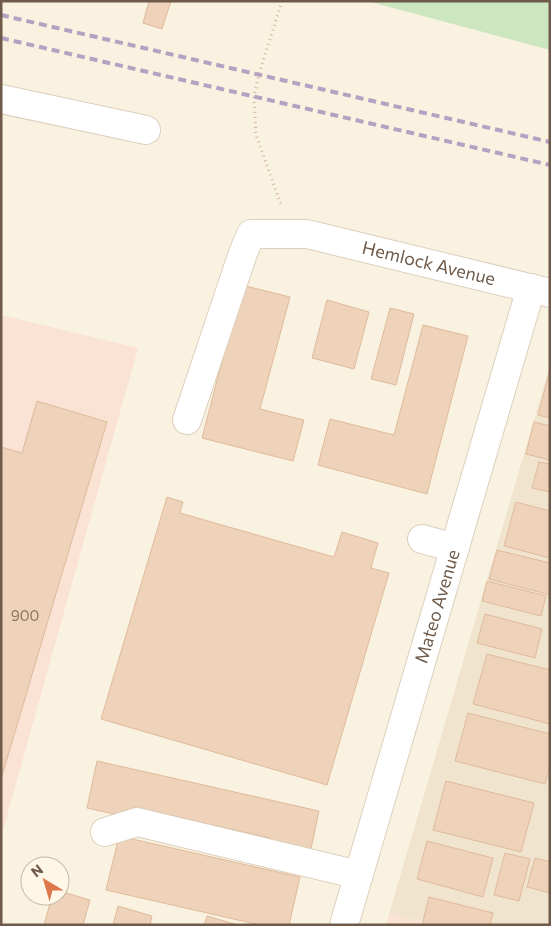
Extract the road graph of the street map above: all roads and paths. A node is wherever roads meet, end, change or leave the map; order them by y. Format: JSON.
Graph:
{"nodes":[{"id":1,"x":282,"y":1,"type":"edge"},
{"id":2,"x":1,"y":99,"type":"edge"},
{"id":3,"x":146,"y":130,"type":"dead end"},
{"id":4,"x":307,"y":234,"type":"junction"},
{"id":5,"x":540,"y":290,"type":"edge"},
{"id":6,"x":187,"y":420,"type":"dead end"},
{"id":7,"x":422,"y":539,"type":"dead end"},
{"id":8,"x":455,"y":548,"type":"junction"},
{"id":9,"x":105,"y":832,"type":"dead end"},
{"id":10,"x":359,"y":875,"type":"junction"},
{"id":11,"x":344,"y":925,"type":"edge"}],
"edges":[{"from":1,"to":4,"type":"path"},
{"from":2,"to":3,"type":"street"},
{"from":4,"to":5,"type":"street","name":"Hemlock Avenue"},
{"from":4,"to":6,"type":"street","name":"Hemlock Avenue"},
{"from":5,"to":8,"type":"street","name":"Mateo Avenue"},
{"from":7,"to":8,"type":"street"},
{"from":8,"to":10,"type":"street","name":"Mateo Avenue"},
{"from":9,"to":10,"type":"street"},
{"from":10,"to":11,"type":"street","name":"Mateo Avenue"}]}
